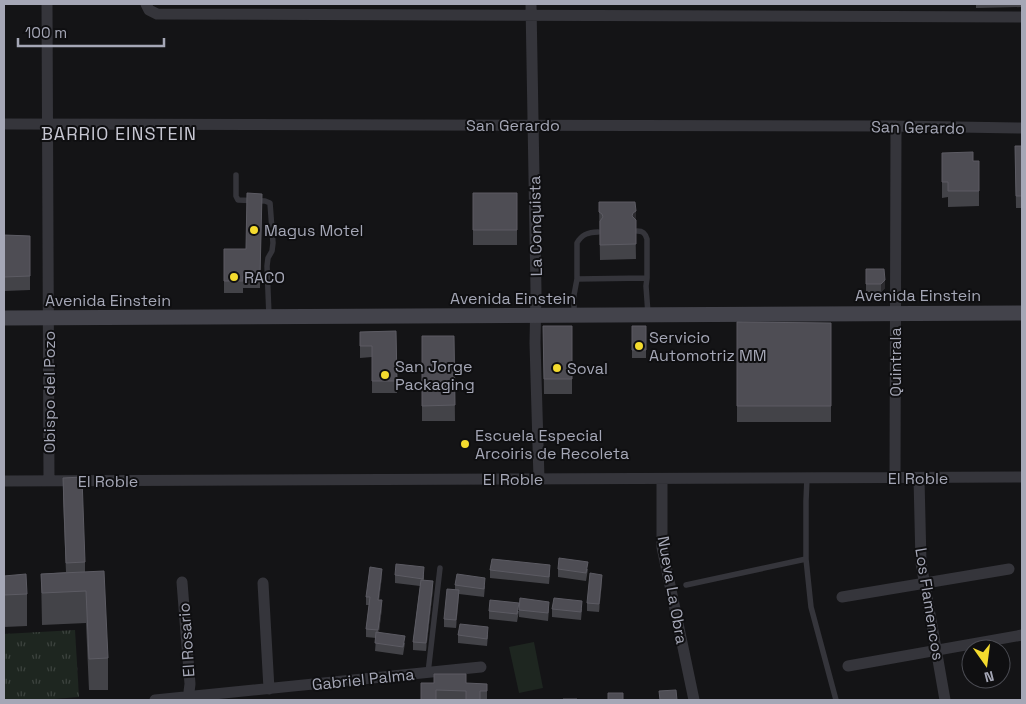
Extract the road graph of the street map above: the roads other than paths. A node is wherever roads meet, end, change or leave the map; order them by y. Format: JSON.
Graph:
{"nodes":[{"id":1,"x":47,"y":4,"type":"edge"},
{"id":2,"x":146,"y":4,"type":"edge"},
{"id":3,"x":531,"y":9,"type":"edge"},
{"id":4,"x":1022,"y":17,"type":"edge"},
{"id":5,"x":4,"y":124,"type":"edge"},
{"id":6,"x":48,"y":124,"type":"junction"},
{"id":7,"x":533,"y":125,"type":"junction"},
{"id":8,"x":896,"y":126,"type":"junction"},
{"id":9,"x":1022,"y":128,"type":"edge"},
{"id":10,"x":236,"y":175,"type":"dead end"},
{"id":11,"x":637,"y":231,"type":"edge"},
{"id":12,"x":598,"y":232,"type":"edge"},
{"id":13,"x":647,"y":278,"type":"junction"},
{"id":14,"x":577,"y":279,"type":"junction"},
{"id":15,"x":895,"y":313,"type":"junction"},
{"id":16,"x":1022,"y":313,"type":"edge"},
{"id":17,"x":648,"y":314,"type":"junction"},
{"id":18,"x":536,"y":315,"type":"junction"},
{"id":19,"x":574,"y":315,"type":"junction"},
{"id":20,"x":269,"y":317,"type":"junction"},
{"id":21,"x":4,"y":318,"type":"edge"},
{"id":22,"x":48,"y":318,"type":"junction"},
{"id":23,"x":1022,"y":477,"type":"edge"},
{"id":24,"x":662,"y":478,"type":"junction"},
{"id":25,"x":807,"y":478,"type":"junction"},
{"id":26,"x":895,"y":478,"type":"junction"},
{"id":27,"x":919,"y":478,"type":"junction"},
{"id":28,"x":539,"y":479,"type":"junction"},
{"id":29,"x":4,"y":481,"type":"edge"},
{"id":30,"x":49,"y":481,"type":"junction"},
{"id":31,"x":806,"y":559,"type":"junction"},
{"id":32,"x":440,"y":568,"type":"dead end"},
{"id":33,"x":1010,"y":569,"type":"dead end"},
{"id":34,"x":182,"y":582,"type":"dead end"},
{"id":35,"x":263,"y":583,"type":"dead end"},
{"id":36,"x":925,"y":583,"type":"junction"},
{"id":37,"x":686,"y":585,"type":"dead end"},
{"id":38,"x":842,"y":597,"type":"dead end"},
{"id":39,"x":1022,"y":635,"type":"edge"},
{"id":40,"x":936,"y":650,"type":"junction"},
{"id":41,"x":848,"y":666,"type":"dead end"},
{"id":42,"x":481,"y":667,"type":"dead end"},
{"id":43,"x":428,"y":673,"type":"junction"},
{"id":44,"x":262,"y":693,"type":"edge"},
{"id":45,"x":188,"y":699,"type":"edge"},
{"id":46,"x":155,"y":700,"type":"edge"},
{"id":47,"x":694,"y":700,"type":"edge"},
{"id":48,"x":836,"y":700,"type":"edge"},
{"id":49,"x":945,"y":700,"type":"edge"}],
"edges":[{"from":1,"to":6,"type":"street","name":"Obispo del Pozo"},
{"from":2,"to":3,"type":"street"},
{"from":3,"to":4,"type":"street"},
{"from":3,"to":7,"type":"street","name":"La Conquista"},
{"from":5,"to":6,"type":"street","name":"San Gerardo"},
{"from":6,"to":7,"type":"street","name":"San Gerardo"},
{"from":6,"to":22,"type":"street","name":"Obispo del Pozo"},
{"from":7,"to":8,"type":"street","name":"San Gerardo"},
{"from":7,"to":18,"type":"street","name":"La Conquista"},
{"from":8,"to":9,"type":"street","name":"San Gerardo"},
{"from":8,"to":15,"type":"street","name":"Quintrala"},
{"from":10,"to":20,"type":"lane"},
{"from":11,"to":13,"type":"lane"},
{"from":12,"to":14,"type":"lane"},
{"from":13,"to":14,"type":"lane"},
{"from":13,"to":17,"type":"lane"},
{"from":14,"to":19,"type":"lane"},
{"from":15,"to":16,"type":"main road","name":"Avenida Einstein"},
{"from":15,"to":17,"type":"main road","name":"Avenida Einstein"},
{"from":15,"to":26,"type":"street","name":"Quintrala"},
{"from":17,"to":19,"type":"main road","name":"Avenida Einstein"},
{"from":18,"to":19,"type":"main road","name":"Avenida Einstein"},
{"from":18,"to":20,"type":"main road","name":"Avenida Einstein"},
{"from":18,"to":28,"type":"street","name":"La Conquista"},
{"from":20,"to":22,"type":"main road","name":"Avenida Einstein"},
{"from":21,"to":22,"type":"main road","name":"Avenida Einstein"},
{"from":22,"to":30,"type":"street","name":"Obispo del Pozo"},
{"from":23,"to":27,"type":"street","name":"El Roble"},
{"from":24,"to":25,"type":"street","name":"El Roble"},
{"from":24,"to":28,"type":"street","name":"El Roble"},
{"from":24,"to":47,"type":"street","name":"Nueva La Obra"},
{"from":25,"to":26,"type":"street","name":"El Roble"},
{"from":25,"to":31,"type":"lane"},
{"from":26,"to":27,"type":"street","name":"El Roble"},
{"from":27,"to":36,"type":"street","name":"Los Flamencos"},
{"from":28,"to":30,"type":"street","name":"El Roble"},
{"from":29,"to":30,"type":"street","name":"El Roble"},
{"from":31,"to":37,"type":"lane"},
{"from":31,"to":48,"type":"lane"},
{"from":32,"to":43,"type":"lane"},
{"from":33,"to":36,"type":"street"},
{"from":34,"to":45,"type":"street","name":"El Rosario"},
{"from":35,"to":44,"type":"street"},
{"from":36,"to":38,"type":"street"},
{"from":36,"to":40,"type":"street","name":"Los Flamencos"},
{"from":39,"to":40,"type":"street"},
{"from":40,"to":41,"type":"street"},
{"from":40,"to":49,"type":"street","name":"Los Flamencos"},
{"from":42,"to":43,"type":"street","name":"Gabriel Palma"},
{"from":43,"to":44,"type":"street","name":"Gabriel Palma"},
{"from":44,"to":45,"type":"street","name":"Gabriel Palma"},
{"from":45,"to":46,"type":"street","name":"Gabriel Palma"}]}
